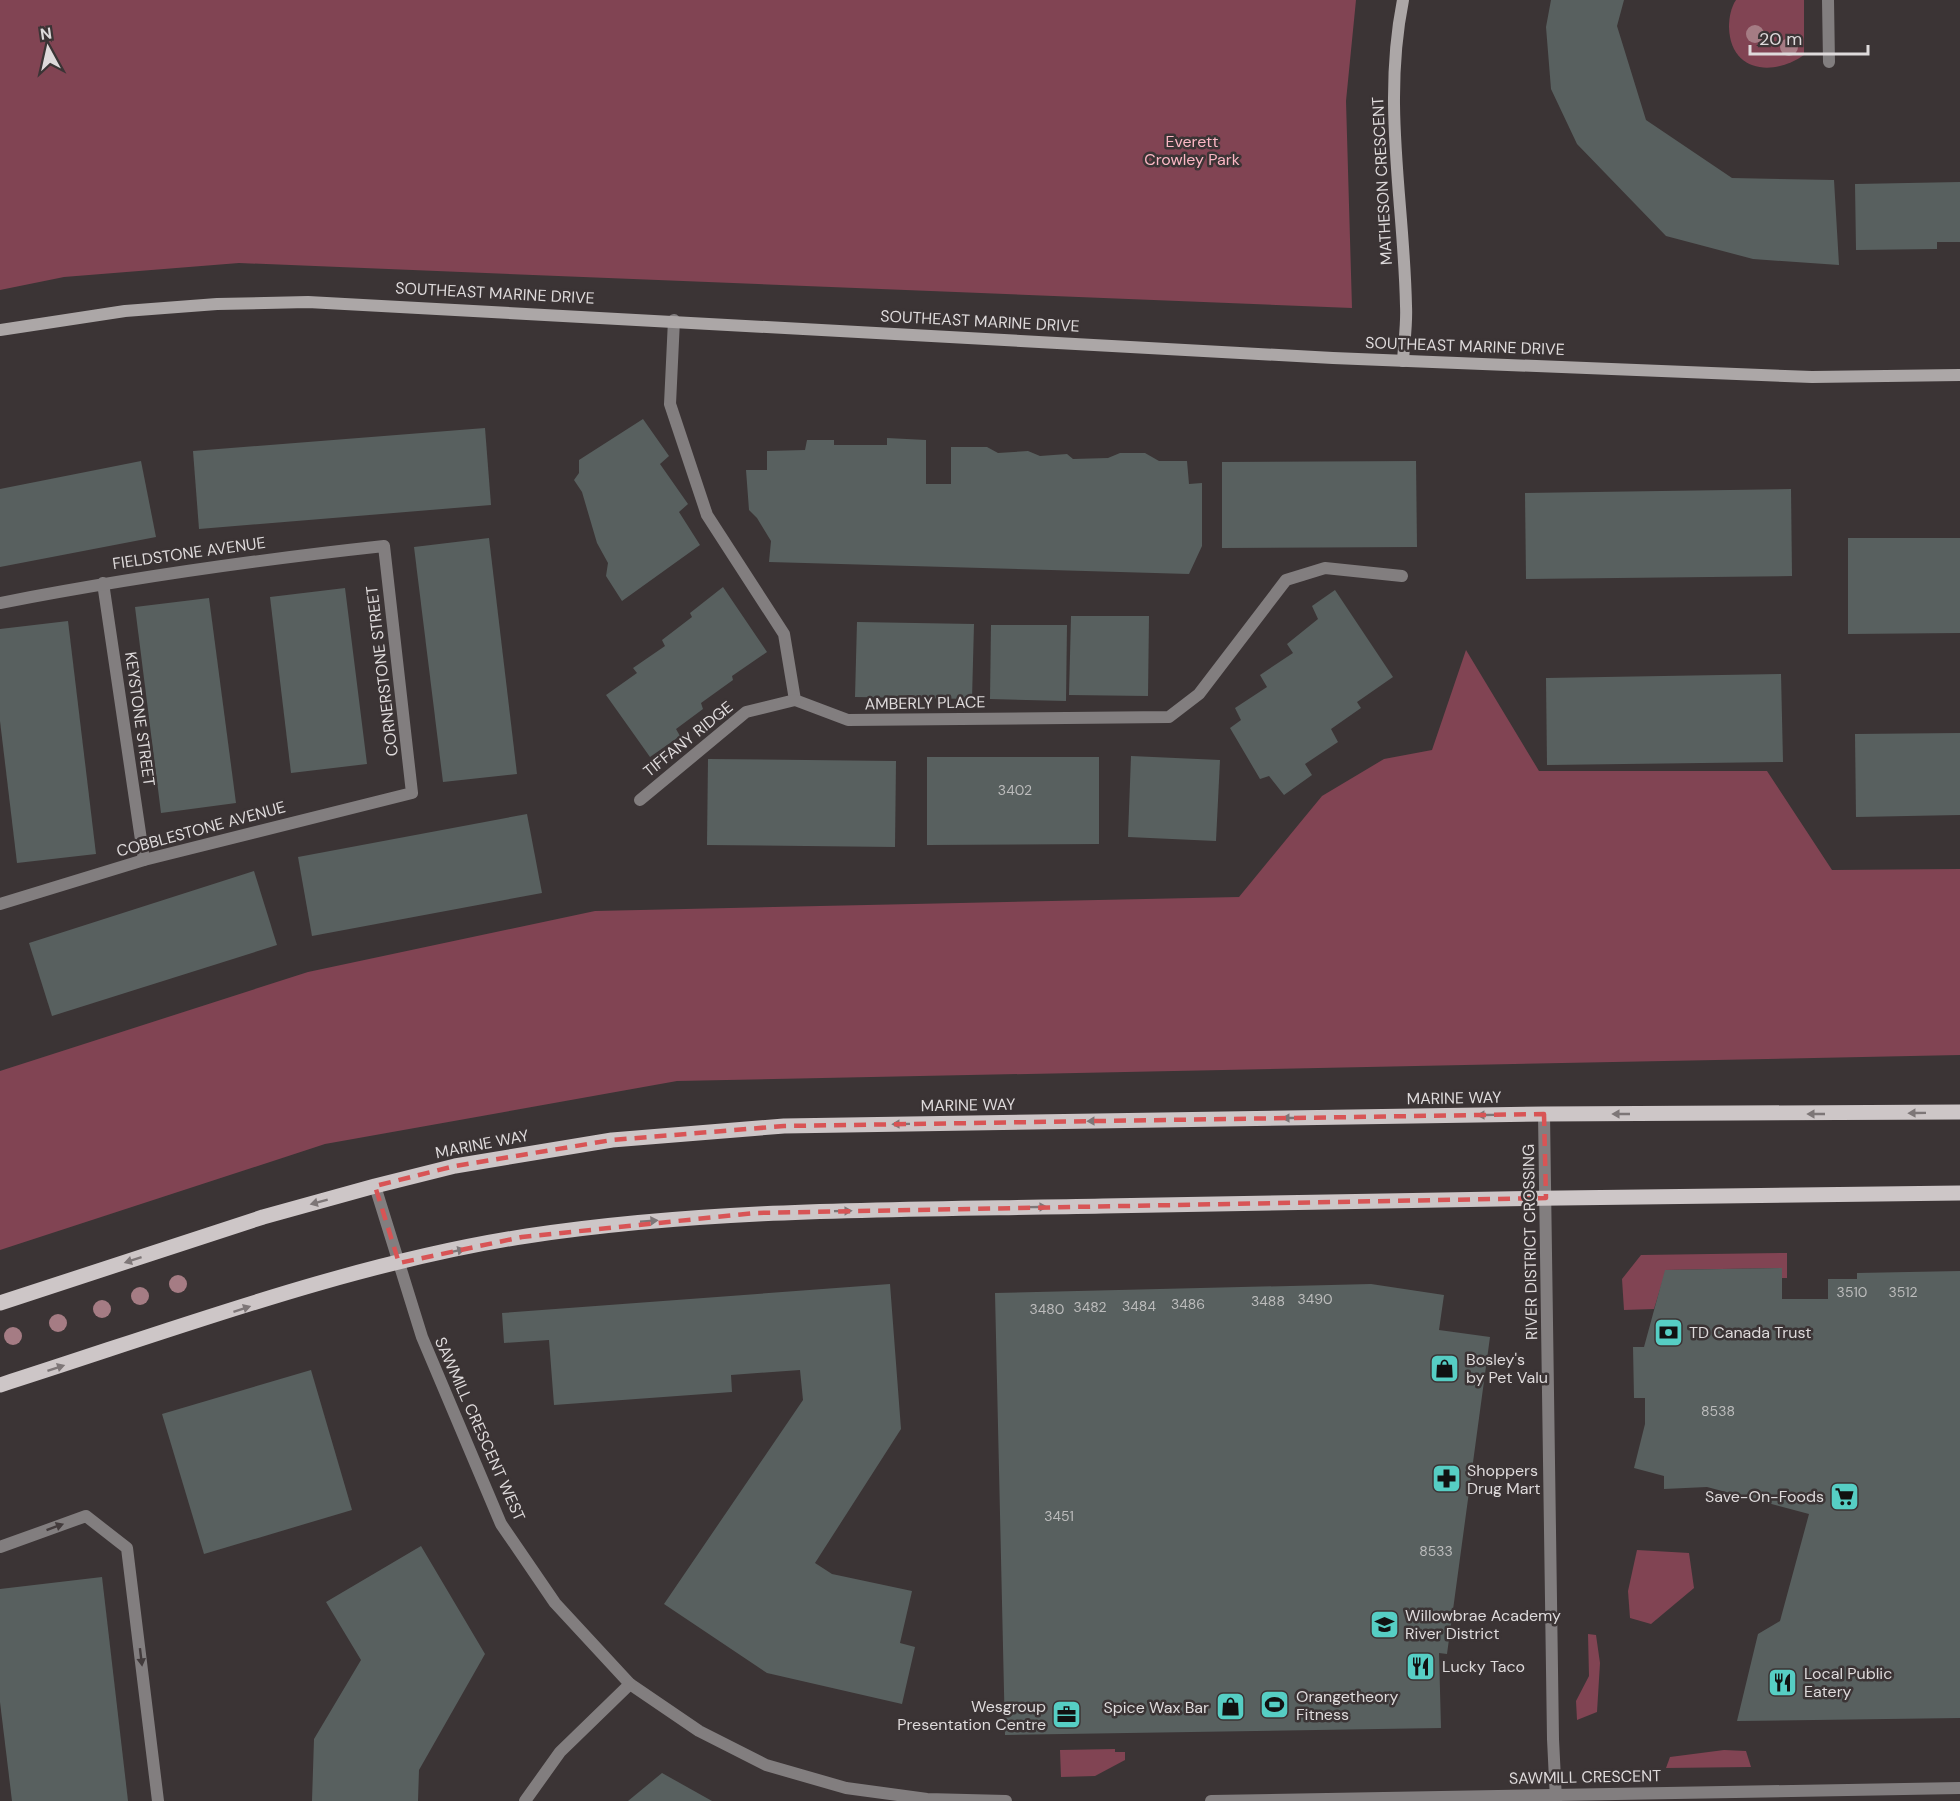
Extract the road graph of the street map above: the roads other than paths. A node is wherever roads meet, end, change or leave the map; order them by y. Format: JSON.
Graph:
{"nodes":[{"id":1,"x":1403,"y":0,"type":"edge"},
{"id":2,"x":1828,"y":0,"type":"edge"},
{"id":3,"x":1829,"y":62,"type":"dead end"},
{"id":4,"x":674,"y":320,"type":"junction"},
{"id":5,"x":0,"y":330,"type":"edge"},
{"id":6,"x":1402,"y":361,"type":"junction"},
{"id":7,"x":1960,"y":375,"type":"edge"},
{"id":8,"x":384,"y":546,"type":"joint"},
{"id":9,"x":1402,"y":576,"type":"dead end"},
{"id":10,"x":103,"y":583,"type":"junction"},
{"id":11,"x":0,"y":603,"type":"edge"},
{"id":12,"x":795,"y":700,"type":"junction"},
{"id":13,"x":412,"y":793,"type":"joint"},
{"id":14,"x":640,"y":800,"type":"dead end"},
{"id":15,"x":144,"y":860,"type":"junction"},
{"id":16,"x":0,"y":904,"type":"edge"},
{"id":17,"x":1960,"y":1113,"type":"edge"},
{"id":18,"x":1544,"y":1114,"type":"junction"},
{"id":19,"x":375,"y":1186,"type":"junction"},
{"id":20,"x":1960,"y":1193,"type":"edge"},
{"id":21,"x":1546,"y":1198,"type":"junction"},
{"id":22,"x":399,"y":1263,"type":"junction"},
{"id":23,"x":0,"y":1303,"type":"edge"},
{"id":24,"x":0,"y":1385,"type":"edge"},
{"id":25,"x":0,"y":1547,"type":"edge"},
{"id":26,"x":630,"y":1684,"type":"junction"},
{"id":27,"x":1960,"y":1788,"type":"edge"},
{"id":28,"x":1556,"y":1798,"type":"edge"},
{"id":29,"x":158,"y":1801,"type":"edge"},
{"id":30,"x":525,"y":1801,"type":"edge"},
{"id":31,"x":1006,"y":1801,"type":"edge"},
{"id":32,"x":1211,"y":1801,"type":"edge"}],
"edges":[{"from":1,"to":6,"type":"street","name":"MATHESON CRESCENT"},
{"from":2,"to":3,"type":"street"},
{"from":4,"to":5,"type":"street","name":"SOUTHEAST MARINE DRIVE"},
{"from":4,"to":6,"type":"street","name":"SOUTHEAST MARINE DRIVE"},
{"from":4,"to":12,"type":"street"},
{"from":6,"to":7,"type":"street","name":"SOUTHEAST MARINE DRIVE"},
{"from":8,"to":10,"type":"street","name":"FIELDSTONE AVENUE"},
{"from":8,"to":13,"type":"street","name":"CORNERSTONE STREET"},
{"from":9,"to":12,"type":"street","name":"AMBERLY PLACE"},
{"from":10,"to":11,"type":"street","name":"FIELDSTONE AVENUE"},
{"from":10,"to":15,"type":"street","name":"KEYSTONE STREET"},
{"from":12,"to":14,"type":"street","name":"TIFFANY RIDGE"},
{"from":13,"to":15,"type":"street","name":"COBBLESTONE AVENUE"},
{"from":15,"to":16,"type":"street","name":"COBBLESTONE AVENUE"},
{"from":17,"to":18,"type":"main road","name":"MARINE WAY","one_way":true},
{"from":18,"to":19,"type":"main road","name":"MARINE WAY","one_way":true},
{"from":18,"to":21,"type":"street","name":"RIVER DISTRICT CROSSING"},
{"from":19,"to":22,"type":"street","name":"SAWMILL CRESCENT WEST"},
{"from":19,"to":23,"type":"main road","name":"MARINE WAY","one_way":true},
{"from":20,"to":21,"type":"main road"},
{"from":22,"to":21,"type":"main road","one_way":true},
{"from":21,"to":28,"type":"street","name":"RIVER DISTRICT CROSSING"},
{"from":24,"to":22,"type":"main road","one_way":true},
{"from":22,"to":26,"type":"street","name":"SAWMILL CRESCENT WEST"},
{"from":25,"to":29,"type":"street","one_way":true},
{"from":26,"to":30,"type":"street"},
{"from":26,"to":31,"type":"street"},
{"from":27,"to":28,"type":"street","name":"SAWMILL CRESCENT"},
{"from":28,"to":32,"type":"street","name":"SAWMILL CRESCENT"}]}
